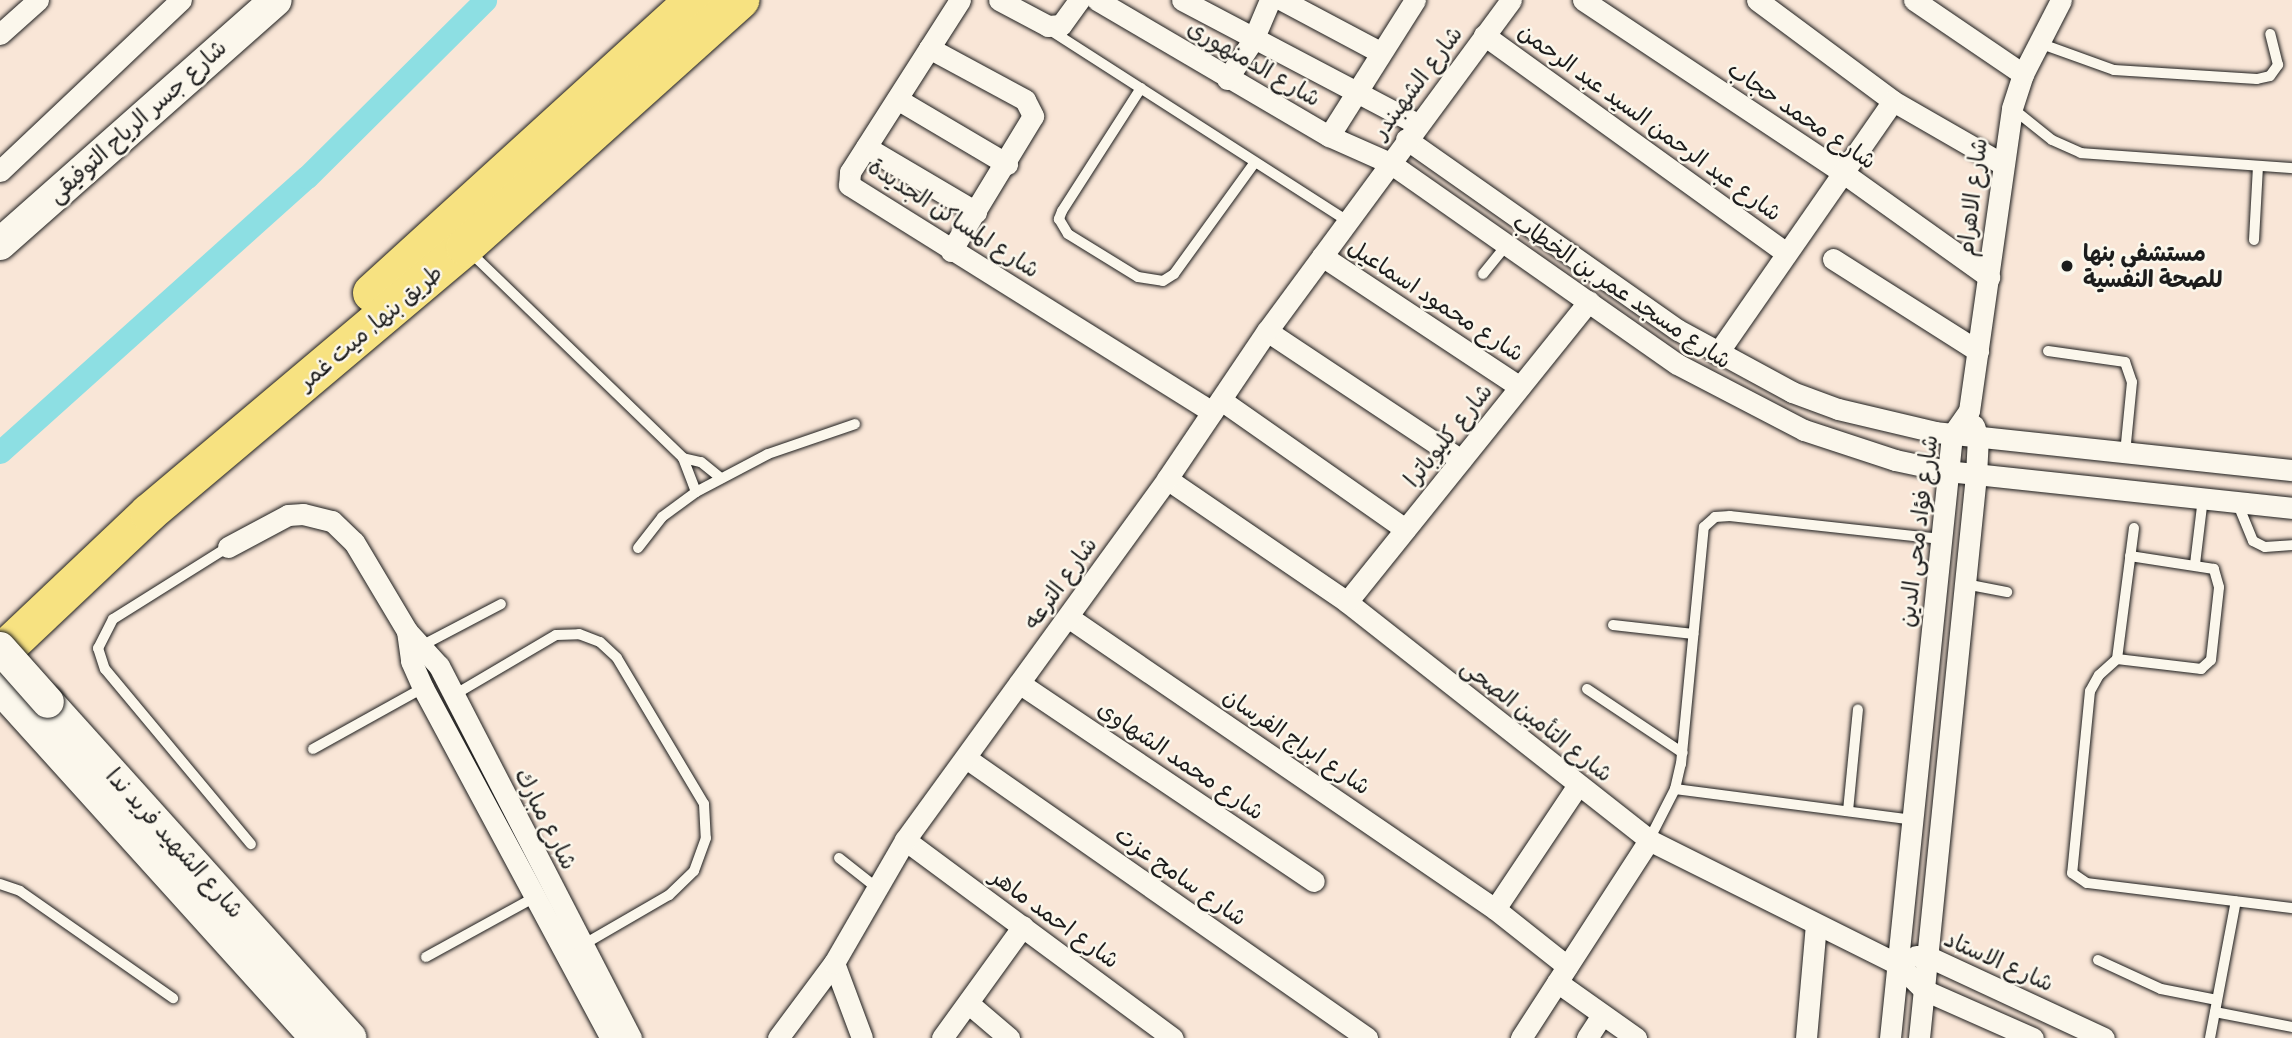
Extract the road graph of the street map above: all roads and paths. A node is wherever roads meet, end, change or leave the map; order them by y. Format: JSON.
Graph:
{"nodes":[{"id":1,"x":38,"y":0,"type":"edge"},
{"id":2,"x":181,"y":0,"type":"edge"},
{"id":3,"x":276,"y":0,"type":"edge"},
{"id":4,"x":694,"y":0,"type":"edge"},
{"id":5,"x":740,"y":0,"type":"edge"},
{"id":6,"x":960,"y":0,"type":"edge"},
{"id":7,"x":1079,"y":0,"type":"edge"},
{"id":8,"x":1097,"y":0,"type":"edge"},
{"id":9,"x":1182,"y":0,"type":"edge"},
{"id":10,"x":1270,"y":0,"type":"edge"},
{"id":11,"x":1282,"y":0,"type":"edge"},
{"id":12,"x":1511,"y":0,"type":"edge"},
{"id":13,"x":1583,"y":0,"type":"edge"},
{"id":14,"x":1757,"y":0,"type":"edge"},
{"id":15,"x":1914,"y":0,"type":"edge"},
{"id":16,"x":2061,"y":0,"type":"edge"},
{"id":17,"x":1410,"y":2,"type":"edge"},
{"id":18,"x":1012,"y":3,"type":"edge"},
{"id":19,"x":1038,"y":22,"type":"junction"},
{"id":20,"x":0,"y":34,"type":"edge"},
{"id":21,"x":2270,"y":34,"type":"dead end"},
{"id":22,"x":1484,"y":35,"type":"junction"},
{"id":23,"x":1253,"y":40,"type":"junction"},
{"id":24,"x":2039,"y":43,"type":"junction"},
{"id":25,"x":929,"y":48,"type":"junction"},
{"id":26,"x":1380,"y":52,"type":"junction"},
{"id":27,"x":2023,"y":74,"type":"junction"},
{"id":28,"x":1227,"y":79,"type":"junction"},
{"id":29,"x":1141,"y":89,"type":"junction"},
{"id":30,"x":1357,"y":90,"type":"junction"},
{"id":31,"x":897,"y":99,"type":"junction"},
{"id":32,"x":1893,"y":101,"type":"junction"},
{"id":33,"x":2012,"y":108,"type":"junction"},
{"id":34,"x":1412,"y":131,"type":"junction"},
{"id":35,"x":1329,"y":136,"type":"junction"},
{"id":36,"x":866,"y":147,"type":"junction"},
{"id":37,"x":1255,"y":162,"type":"junction"},
{"id":38,"x":1390,"y":163,"type":"junction"},
{"id":39,"x":2001,"y":163,"type":"junction"},
{"id":40,"x":1007,"y":164,"type":"junction"},
{"id":41,"x":2258,"y":166,"type":"junction"},
{"id":42,"x":2292,"y":168,"type":"edge"},
{"id":43,"x":0,"y":171,"type":"edge"},
{"id":44,"x":1842,"y":172,"type":"junction"},
{"id":45,"x":976,"y":212,"type":"junction"},
{"id":46,"x":1347,"y":221,"type":"junction"},
{"id":47,"x":2254,"y":240,"type":"dead end"},
{"id":48,"x":0,"y":244,"type":"edge"},
{"id":49,"x":1507,"y":244,"type":"junction"},
{"id":50,"x":465,"y":247,"type":"junction"},
{"id":51,"x":951,"y":251,"type":"junction"},
{"id":52,"x":1785,"y":252,"type":"junction"},
{"id":53,"x":1322,"y":256,"type":"junction"},
{"id":54,"x":1833,"y":259,"type":"dead end"},
{"id":55,"x":1483,"y":274,"type":"dead end"},
{"id":56,"x":1989,"y":277,"type":"junction"},
{"id":57,"x":1589,"y":301,"type":"junction"},
{"id":58,"x":1267,"y":331,"type":"junction"},
{"id":59,"x":1978,"y":351,"type":"junction"},
{"id":60,"x":2048,"y":351,"type":"dead end"},
{"id":61,"x":1717,"y":355,"type":"junction"},
{"id":62,"x":1520,"y":387,"type":"junction"},
{"id":63,"x":1216,"y":406,"type":"junction"},
{"id":64,"x":1969,"y":411,"type":"junction"},
{"id":65,"x":855,"y":424,"type":"dead end"},
{"id":66,"x":1952,"y":435,"type":"junction"},
{"id":67,"x":1978,"y":438,"type":"junction"},
{"id":68,"x":2125,"y":453,"type":"junction"},
{"id":69,"x":683,"y":458,"type":"junction"},
{"id":70,"x":1461,"y":460,"type":"junction"},
{"id":71,"x":2220,"y":463,"type":"junction"},
{"id":72,"x":2292,"y":470,"type":"edge"},
{"id":73,"x":1947,"y":471,"type":"junction"},
{"id":74,"x":1976,"y":475,"type":"junction"},
{"id":75,"x":721,"y":478,"type":"junction"},
{"id":76,"x":1167,"y":479,"type":"junction"},
{"id":77,"x":696,"y":492,"type":"junction"},
{"id":78,"x":2208,"y":499,"type":"junction"},
{"id":79,"x":2237,"y":502,"type":"junction"},
{"id":80,"x":142,"y":506,"type":"junction"},
{"id":81,"x":2292,"y":508,"type":"edge"},
{"id":82,"x":2134,"y":528,"type":"dead end"},
{"id":83,"x":1405,"y":529,"type":"junction"},
{"id":84,"x":1941,"y":539,"type":"junction"},
{"id":85,"x":2292,"y":545,"type":"edge"},
{"id":86,"x":228,"y":547,"type":"joint"},
{"id":87,"x":638,"y":548,"type":"dead end"},
{"id":88,"x":2130,"y":555,"type":"junction"},
{"id":89,"x":2195,"y":564,"type":"junction"},
{"id":90,"x":1965,"y":584,"type":"junction"},
{"id":91,"x":2007,"y":592,"type":"dead end"},
{"id":92,"x":1347,"y":602,"type":"junction"},
{"id":93,"x":501,"y":604,"type":"dead end"},
{"id":94,"x":1068,"y":617,"type":"junction"},
{"id":95,"x":0,"y":621,"type":"edge"},
{"id":96,"x":1613,"y":625,"type":"dead end"},
{"id":97,"x":1693,"y":634,"type":"junction"},
{"id":98,"x":415,"y":638,"type":"junction"},
{"id":99,"x":0,"y":648,"type":"edge"},
{"id":100,"x":0,"y":654,"type":"edge"},
{"id":101,"x":2117,"y":659,"type":"junction"},
{"id":102,"x":1019,"y":683,"type":"junction"},
{"id":103,"x":449,"y":686,"type":"junction"},
{"id":104,"x":0,"y":688,"type":"edge"},
{"id":105,"x":423,"y":688,"type":"junction"},
{"id":106,"x":1587,"y":689,"type":"dead end"},
{"id":107,"x":1858,"y":709,"type":"dead end"},
{"id":108,"x":37,"y":710,"type":"junction"},
{"id":109,"x":313,"y":749,"type":"dead end"},
{"id":110,"x":1683,"y":753,"type":"junction"},
{"id":111,"x":966,"y":758,"type":"junction"},
{"id":112,"x":1578,"y":785,"type":"junction"},
{"id":113,"x":1675,"y":789,"type":"junction"},
{"id":114,"x":1848,"y":811,"type":"junction"},
{"id":115,"x":1913,"y":820,"type":"junction"},
{"id":116,"x":905,"y":840,"type":"junction"},
{"id":117,"x":1649,"y":840,"type":"junction"},
{"id":118,"x":251,"y":845,"type":"dead end"},
{"id":119,"x":839,"y":859,"type":"dead end"},
{"id":120,"x":1314,"y":881,"type":"dead end"},
{"id":121,"x":0,"y":884,"type":"edge"},
{"id":122,"x":877,"y":888,"type":"junction"},
{"id":123,"x":535,"y":897,"type":"junction"},
{"id":124,"x":2236,"y":901,"type":"junction"},
{"id":125,"x":2292,"y":908,"type":"edge"},
{"id":126,"x":1495,"y":909,"type":"junction"},
{"id":127,"x":1816,"y":924,"type":"junction"},
{"id":128,"x":1023,"y":926,"type":"junction"},
{"id":129,"x":574,"y":950,"type":"junction"},
{"id":130,"x":1927,"y":956,"type":"junction"},
{"id":131,"x":426,"y":957,"type":"dead end"},
{"id":132,"x":2098,"y":960,"type":"dead end"},
{"id":133,"x":834,"y":963,"type":"junction"},
{"id":134,"x":1898,"y":964,"type":"junction"},
{"id":135,"x":1961,"y":971,"type":"junction"},
{"id":136,"x":1562,"y":974,"type":"junction"},
{"id":137,"x":1924,"y":990,"type":"junction"},
{"id":138,"x":173,"y":998,"type":"dead end"},
{"id":139,"x":2217,"y":1000,"type":"junction"},
{"id":140,"x":1951,"y":1002,"type":"junction"},
{"id":141,"x":968,"y":1003,"type":"junction"},
{"id":142,"x":2215,"y":1012,"type":"junction"},
{"id":143,"x":1602,"y":1015,"type":"junction"},
{"id":144,"x":2292,"y":1027,"type":"edge"},
{"id":145,"x":316,"y":1038,"type":"edge"},
{"id":146,"x":351,"y":1038,"type":"edge"},
{"id":147,"x":611,"y":1038,"type":"edge"},
{"id":148,"x":631,"y":1038,"type":"edge"},
{"id":149,"x":778,"y":1038,"type":"edge"},
{"id":150,"x":862,"y":1038,"type":"edge"},
{"id":151,"x":942,"y":1038,"type":"edge"},
{"id":152,"x":1009,"y":1038,"type":"edge"},
{"id":153,"x":1174,"y":1038,"type":"edge"},
{"id":154,"x":1367,"y":1038,"type":"edge"},
{"id":155,"x":1521,"y":1038,"type":"edge"},
{"id":156,"x":1587,"y":1038,"type":"edge"},
{"id":157,"x":1636,"y":1038,"type":"edge"},
{"id":158,"x":1806,"y":1038,"type":"edge"},
{"id":159,"x":1890,"y":1038,"type":"edge"},
{"id":160,"x":1919,"y":1038,"type":"edge"},
{"id":161,"x":2033,"y":1038,"type":"edge"},
{"id":162,"x":2105,"y":1038,"type":"edge"},
{"id":163,"x":2210,"y":1038,"type":"edge"}],
"edges":[{"from":1,"to":20,"type":"street"},
{"from":2,"to":43,"type":"street"},
{"from":3,"to":48,"type":"main road","name":"شارع جسر الرياح التوفيقى"},
{"from":4,"to":80,"type":"highway","name":"طريق بنها, ميت غمر"},
{"from":5,"to":50,"type":"highway","name":"طريق بنها, ميت غمر"},
{"from":6,"to":25,"type":"street","name":"شارع المساكن الجديدة"},
{"from":7,"to":19,"type":"street"},
{"from":8,"to":28,"type":"street","name":"شارع الدمنهورى"},
{"from":9,"to":23,"type":"street","name":"شارع مسجد عمر بن الخطاب"},
{"from":10,"to":23,"type":"street"},
{"from":11,"to":26,"type":"street"},
{"from":12,"to":22,"type":"street","name":"شارع الشهبندر"},
{"from":13,"to":44,"type":"street","name":"شارع محمد حجاب"},
{"from":14,"to":32,"type":"street"},
{"from":15,"to":27,"type":"street"},
{"from":16,"to":24,"type":"street","name":"شارع الاهرام"},
{"from":17,"to":26,"type":"street"},
{"from":18,"to":19,"type":"street"},
{"from":19,"to":29,"type":"lane"},
{"from":21,"to":24,"type":"lane"},
{"from":22,"to":34,"type":"street","name":"شارع الشهبندر"},
{"from":22,"to":52,"type":"street","name":"شارع عبد الرحمن السيد عبد الرحمن"},
{"from":23,"to":28,"type":"street"},
{"from":23,"to":30,"type":"street","name":"شارع مسجد عمر بن الخطاب"},
{"from":24,"to":27,"type":"street","name":"شارع الاهرام"},
{"from":25,"to":31,"type":"street","name":"شارع المساكن الجديدة"},
{"from":25,"to":40,"type":"street"},
{"from":26,"to":30,"type":"street"},
{"from":27,"to":33,"type":"street","name":"شارع الاهرام"},
{"from":28,"to":35,"type":"street","name":"شارع الدمنهورى"},
{"from":29,"to":37,"type":"lane"},
{"from":29,"to":37,"type":"lane"},
{"from":30,"to":34,"type":"street","name":"شارع مسجد عمر بن الخطاب"},
{"from":30,"to":35,"type":"street"},
{"from":31,"to":36,"type":"street","name":"شارع المساكن الجديدة"},
{"from":31,"to":40,"type":"street"},
{"from":32,"to":39,"type":"street"},
{"from":32,"to":44,"type":"street"},
{"from":33,"to":39,"type":"street","name":"شارع الاهرام"},
{"from":33,"to":41,"type":"lane"},
{"from":34,"to":38,"type":"street","name":"شارع الشهبندر"},
{"from":34,"to":61,"type":"street","name":"شارع مسجد عمر بن الخطاب"},
{"from":35,"to":38,"type":"street","name":"شارع الدمنهورى"},
{"from":36,"to":45,"type":"street"},
{"from":36,"to":51,"type":"street","name":"شارع المساكن الجديدة"},
{"from":37,"to":46,"type":"lane"},
{"from":38,"to":46,"type":"street","name":"شارع الترعه"},
{"from":38,"to":49,"type":"street","name":"شارع مسجد عمر بن الخطاب"},
{"from":39,"to":56,"type":"street","name":"شارع الاهرام"},
{"from":40,"to":45,"type":"street"},
{"from":41,"to":42,"type":"lane"},
{"from":41,"to":47,"type":"lane"},
{"from":44,"to":52,"type":"street"},
{"from":44,"to":56,"type":"street","name":"شارع محمد حجاب"},
{"from":45,"to":51,"type":"street"},
{"from":46,"to":53,"type":"street","name":"شارع الترعه"},
{"from":49,"to":55,"type":"lane"},
{"from":49,"to":57,"type":"street","name":"شارع مسجد عمر بن الخطاب"},
{"from":50,"to":69,"type":"lane"},
{"from":50,"to":80,"type":"highway","name":"طريق بنها, ميت غمر"},
{"from":51,"to":63,"type":"street","name":"شارع المساكن الجديدة"},
{"from":52,"to":61,"type":"street"},
{"from":53,"to":58,"type":"street","name":"شارع الترعه"},
{"from":53,"to":62,"type":"street","name":"شارع محمود اسماعيل"},
{"from":54,"to":59,"type":"street"},
{"from":56,"to":59,"type":"street","name":"شارع الاهرام"},
{"from":57,"to":62,"type":"street","name":"شارع كليوباترا"},
{"from":57,"to":73,"type":"street","name":"شارع مسجد عمر بن الخطاب"},
{"from":58,"to":63,"type":"street","name":"شارع الترعه"},
{"from":58,"to":70,"type":"street"},
{"from":59,"to":64,"type":"street","name":"شارع الاهرام"},
{"from":60,"to":68,"type":"lane"},
{"from":61,"to":66,"type":"street","name":"شارع مسجد عمر بن الخطاب"},
{"from":62,"to":70,"type":"street","name":"شارع كليوباترا"},
{"from":63,"to":76,"type":"street","name":"شارع الترعه"},
{"from":63,"to":83,"type":"street","name":"شارع المساكن الجديدة"},
{"from":64,"to":66,"type":"street","name":"شارع فؤاد محى الدين"},
{"from":64,"to":67,"type":"street","name":"شارع فؤاد محى الدين"},
{"from":65,"to":75,"type":"lane"},
{"from":66,"to":67,"type":"street","name":"شارع مسجد عمر بن الخطاب"},
{"from":66,"to":73,"type":"street","name":"شارع فؤاد محى الدين"},
{"from":67,"to":68,"type":"street","name":"شارع مسجد عمر بن الخطاب"},
{"from":67,"to":74,"type":"street","name":"شارع فؤاد محى الدين"},
{"from":68,"to":71,"type":"street","name":"شارع مسجد عمر بن الخطاب"},
{"from":69,"to":75,"type":"lane"},
{"from":69,"to":77,"type":"lane"},
{"from":70,"to":83,"type":"street","name":"شارع كليوباترا"},
{"from":71,"to":72,"type":"street","name":"شارع مسجد عمر بن الخطاب"},
{"from":71,"to":78,"type":"street"},
{"from":73,"to":74,"type":"street","name":"شارع مسجد عمر بن الخطاب"},
{"from":73,"to":84,"type":"street","name":"شارع فؤاد محى الدين"},
{"from":74,"to":78,"type":"street","name":"شارع مسجد عمر بن الخطاب"},
{"from":74,"to":90,"type":"street","name":"شارع فؤاد محى الدين"},
{"from":75,"to":77,"type":"lane"},
{"from":76,"to":92,"type":"street","name":"شارع التأمين الصحى"},
{"from":76,"to":94,"type":"street","name":"شارع الترعه"},
{"from":77,"to":87,"type":"lane"},
{"from":78,"to":79,"type":"street","name":"شارع مسجد عمر بن الخطاب"},
{"from":78,"to":89,"type":"lane"},
{"from":79,"to":81,"type":"street","name":"شارع مسجد عمر بن الخطاب"},
{"from":79,"to":85,"type":"lane"},
{"from":80,"to":95,"type":"highway","name":"طريق بنها, ميت غمر"},
{"from":80,"to":100,"type":"highway","name":"طريق بنها, ميت غمر"},
{"from":82,"to":88,"type":"lane"},
{"from":83,"to":92,"type":"street","name":"شارع كليوباترا"},
{"from":84,"to":97,"type":"lane"},
{"from":84,"to":115,"type":"street","name":"شارع فؤاد محى الدين"},
{"from":86,"to":98,"type":"street","name":"شارع مبارك"},
{"from":86,"to":118,"type":"lane"},
{"from":88,"to":89,"type":"lane"},
{"from":88,"to":101,"type":"lane"},
{"from":89,"to":101,"type":"lane"},
{"from":90,"to":91,"type":"lane"},
{"from":90,"to":130,"type":"street","name":"شارع فؤاد محى الدين"},
{"from":92,"to":112,"type":"street","name":"شارع التأمين الصحى"},
{"from":93,"to":98,"type":"lane"},
{"from":94,"to":102,"type":"street","name":"شارع الترعه"},
{"from":94,"to":126,"type":"street","name":"شارع ابراج الفرسان"},
{"from":96,"to":97,"type":"lane"},
{"from":97,"to":110,"type":"lane"},
{"from":98,"to":103,"type":"street","name":"شارع مبارك"},
{"from":98,"to":105,"type":"street","name":"شارع مبارك"},
{"from":99,"to":108,"type":"main road","name":"شارع الشهيد فريد ندا","bridge":true},
{"from":101,"to":124,"type":"lane"},
{"from":102,"to":111,"type":"street","name":"شارع الترعه"},
{"from":102,"to":120,"type":"street","name":"شارع محمد الشهاوى"},
{"from":103,"to":105,"type":"street"},
{"from":103,"to":129,"type":"street","name":"شارع مبارك"},
{"from":103,"to":129,"type":"lane"},
{"from":104,"to":108,"type":"main road","name":"شارع الشهيد فريد ندا"},
{"from":105,"to":109,"type":"lane"},
{"from":105,"to":123,"type":"street","name":"شارع مبارك"},
{"from":106,"to":110,"type":"lane"},
{"from":107,"to":114,"type":"lane"},
{"from":108,"to":145,"type":"main road","name":"شارع الشهيد فريد ندا"},
{"from":108,"to":146,"type":"main road","name":"شارع الشهيد فريد ندا"},
{"from":110,"to":113,"type":"lane"},
{"from":111,"to":116,"type":"street","name":"شارع الترعه"},
{"from":111,"to":154,"type":"street","name":"شارع سامح عزت"},
{"from":112,"to":117,"type":"street","name":"شارع التأمين الصحى"},
{"from":112,"to":126,"type":"street"},
{"from":113,"to":114,"type":"lane"},
{"from":113,"to":117,"type":"lane"},
{"from":114,"to":115,"type":"lane"},
{"from":115,"to":134,"type":"street","name":"شارع فؤاد محى الدين"},
{"from":116,"to":122,"type":"street","name":"شارع الترعه"},
{"from":116,"to":128,"type":"street","name":"شارع احمد ماهر"},
{"from":117,"to":127,"type":"street","name":"شارع التأمين الصحى"},
{"from":117,"to":136,"type":"street"},
{"from":119,"to":122,"type":"lane"},
{"from":121,"to":138,"type":"lane"},
{"from":122,"to":133,"type":"street","name":"شارع الترعه"},
{"from":123,"to":129,"type":"street","name":"شارع مبارك"},
{"from":123,"to":131,"type":"lane"},
{"from":124,"to":125,"type":"lane"},
{"from":124,"to":139,"type":"lane"},
{"from":126,"to":136,"type":"street","name":"شارع ابراج الفرسان"},
{"from":127,"to":134,"type":"street","name":"شارع التأمين الصحى"},
{"from":127,"to":158,"type":"street"},
{"from":128,"to":141,"type":"street"},
{"from":128,"to":153,"type":"street","name":"شارع احمد ماهر"},
{"from":129,"to":147,"type":"street","name":"شارع مبارك"},
{"from":129,"to":148,"type":"street","name":"شارع مبارك"},
{"from":130,"to":134,"type":"street","name":"شارع الاستاد"},
{"from":130,"to":135,"type":"street","name":"شارع الاستاد"},
{"from":130,"to":137,"type":"street","name":"شارع فؤاد محى الدين"},
{"from":132,"to":139,"type":"lane"},
{"from":133,"to":149,"type":"street","name":"شارع الترعه"},
{"from":133,"to":150,"type":"street"},
{"from":134,"to":137,"type":"street"},
{"from":134,"to":159,"type":"street","name":"شارع فؤاد محى الدين"},
{"from":135,"to":140,"type":"street"},
{"from":135,"to":162,"type":"street","name":"شارع الاستاد"},
{"from":136,"to":143,"type":"street","name":"شارع ابراج الفرسان"},
{"from":136,"to":155,"type":"street"},
{"from":137,"to":140,"type":"street"},
{"from":137,"to":160,"type":"street","name":"شارع فؤاد محى الدين"},
{"from":139,"to":142,"type":"lane"},
{"from":140,"to":161,"type":"street"},
{"from":141,"to":151,"type":"street"},
{"from":141,"to":152,"type":"street"},
{"from":142,"to":144,"type":"lane"},
{"from":142,"to":163,"type":"lane"},
{"from":143,"to":156,"type":"street"},
{"from":143,"to":157,"type":"street","name":"شارع ابراج الفرسان"}]}
